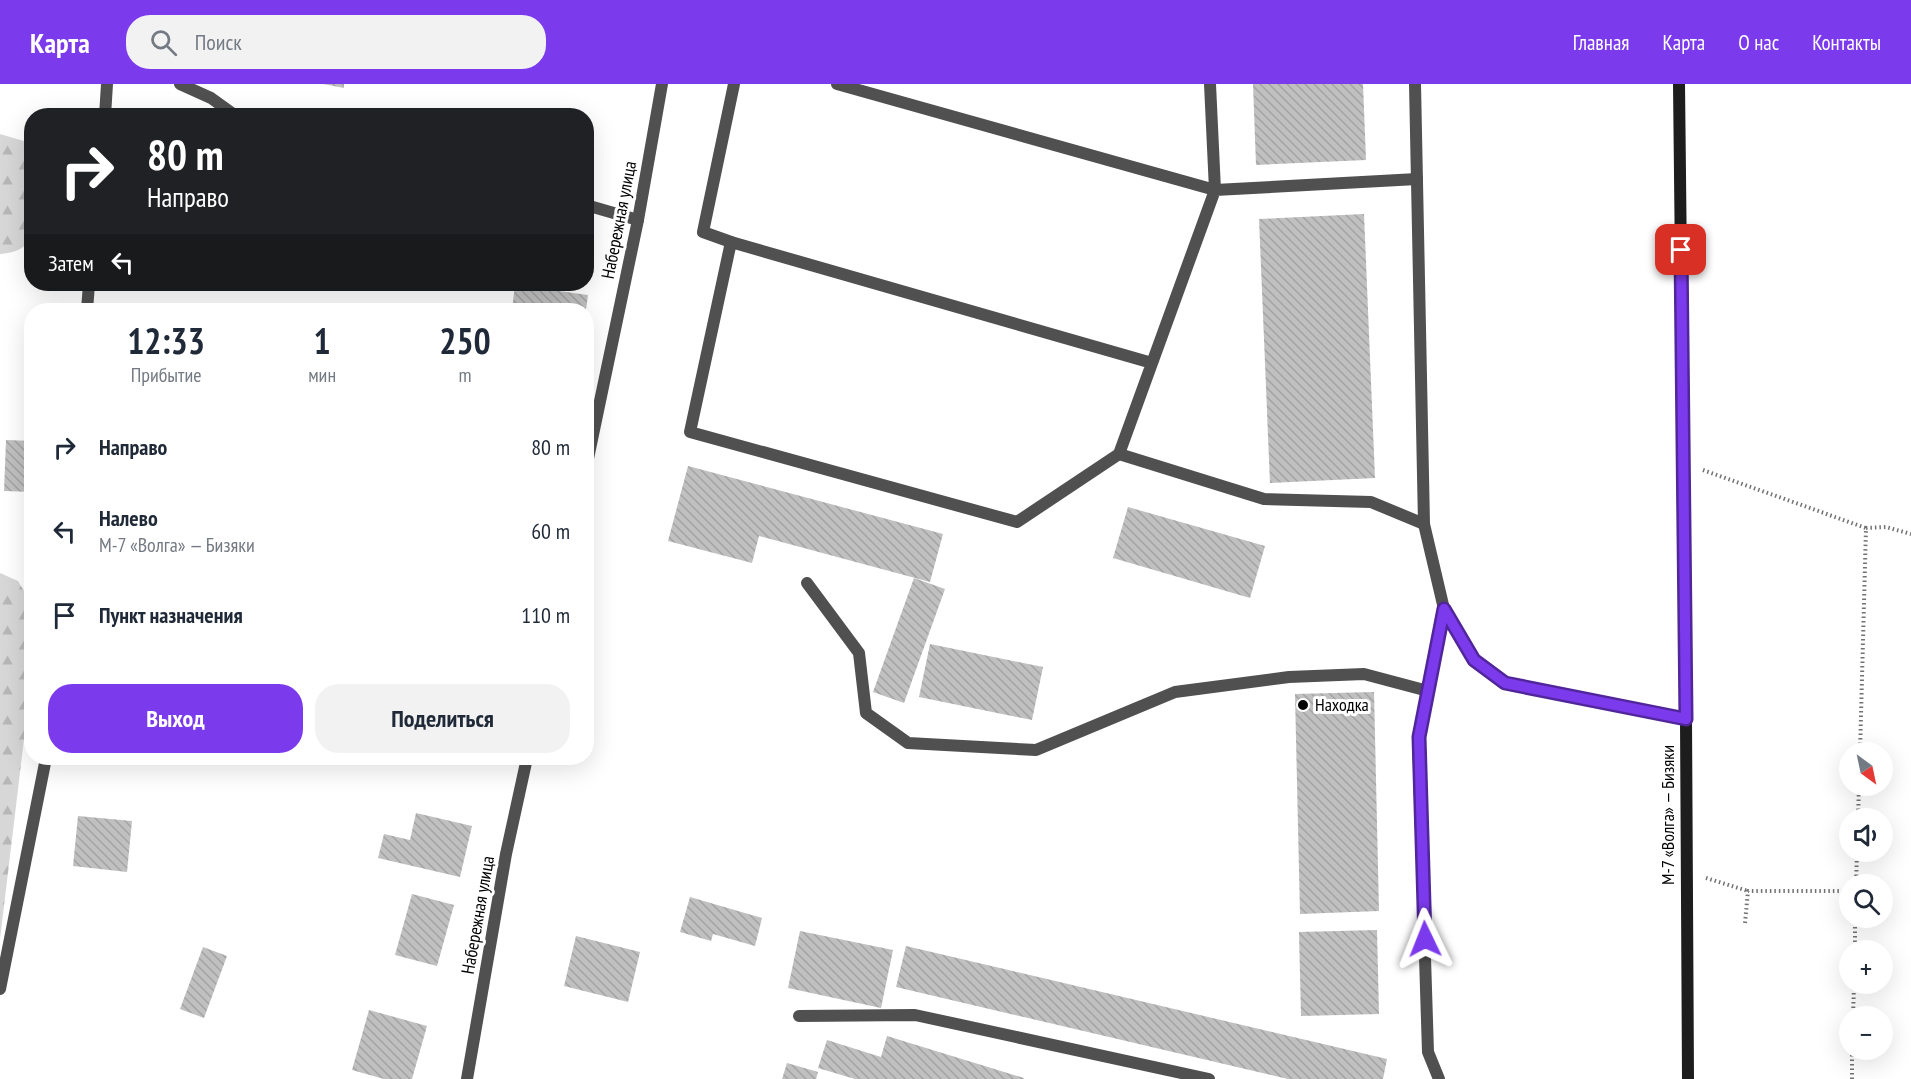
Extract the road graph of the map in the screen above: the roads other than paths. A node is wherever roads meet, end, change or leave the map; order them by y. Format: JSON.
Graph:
{"nodes":[{"id":1,"x":107,"y":84,"type":"edge"},
{"id":2,"x":180,"y":84,"type":"edge"},
{"id":3,"x":662,"y":84,"type":"edge"},
{"id":4,"x":734,"y":84,"type":"edge"},
{"id":5,"x":837,"y":84,"type":"edge"},
{"id":6,"x":1210,"y":84,"type":"edge"},
{"id":7,"x":1415,"y":84,"type":"edge"},
{"id":8,"x":1679,"y":84,"type":"edge"},
{"id":9,"x":106,"y":108,"type":"edge"},
{"id":10,"x":225,"y":108,"type":"edge"},
{"id":11,"x":1417,"y":179,"type":"junction"},
{"id":12,"x":1215,"y":190,"type":"junction"},
{"id":13,"x":594,"y":207,"type":"edge"},
{"id":14,"x":638,"y":220,"type":"junction"},
{"id":15,"x":731,"y":242,"type":"junction"},
{"id":16,"x":1152,"y":363,"type":"junction"},
{"id":17,"x":594,"y":430,"type":"edge"},
{"id":18,"x":1119,"y":454,"type":"junction"},
{"id":19,"x":1424,"y":524,"type":"junction"},
{"id":20,"x":807,"y":583,"type":"dead end"},
{"id":21,"x":1444,"y":609,"type":"junction"},
{"id":22,"x":1428,"y":691,"type":"junction"},
{"id":23,"x":1686,"y":719,"type":"junction"},
{"id":24,"x":45,"y":765,"type":"edge"},
{"id":25,"x":525,"y":765,"type":"edge"},
{"id":26,"x":0,"y":989,"type":"edge"},
{"id":27,"x":799,"y":1016,"type":"dead end"},
{"id":28,"x":467,"y":1079,"type":"edge"},
{"id":29,"x":1209,"y":1079,"type":"edge"},
{"id":30,"x":1439,"y":1079,"type":"edge"},
{"id":31,"x":1688,"y":1079,"type":"edge"}],
"edges":[{"from":1,"to":9,"type":"street"},
{"from":2,"to":10,"type":"street"},
{"from":3,"to":14,"type":"street","name":"Набережная улица"},
{"from":4,"to":15,"type":"street"},
{"from":5,"to":12,"type":"street"},
{"from":6,"to":12,"type":"street"},
{"from":7,"to":11,"type":"street"},
{"from":8,"to":23,"type":"main road","name":"М-7 «Волга» — Бизяки"},
{"from":11,"to":12,"type":"street"},
{"from":11,"to":19,"type":"street"},
{"from":12,"to":16,"type":"street"},
{"from":13,"to":14,"type":"street"},
{"from":14,"to":17,"type":"street","name":"Набережная улица"},
{"from":15,"to":16,"type":"street"},
{"from":15,"to":18,"type":"street"},
{"from":16,"to":18,"type":"street"},
{"from":18,"to":19,"type":"street"},
{"from":19,"to":21,"type":"street"},
{"from":20,"to":22,"type":"street"},
{"from":21,"to":22,"type":"street"},
{"from":21,"to":23,"type":"street"},
{"from":22,"to":30,"type":"street"},
{"from":23,"to":31,"type":"main road","name":"М-7 «Волга» — Бизяки"},
{"from":24,"to":26,"type":"street"},
{"from":25,"to":28,"type":"street","name":"Набережная улица"},
{"from":27,"to":29,"type":"street"}]}
